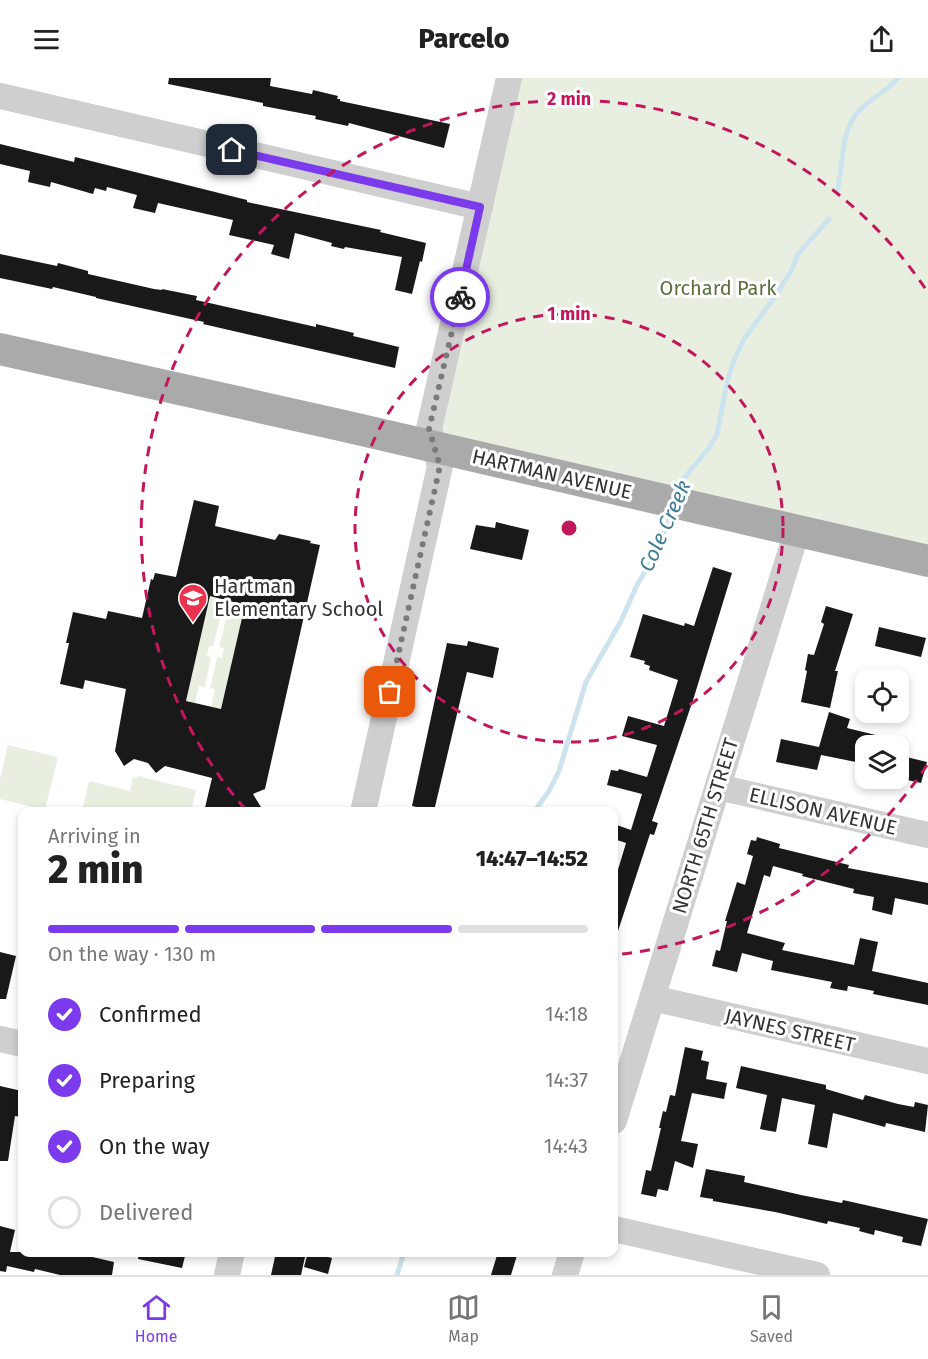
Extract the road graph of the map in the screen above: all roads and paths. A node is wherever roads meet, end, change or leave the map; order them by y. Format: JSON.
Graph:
{"nodes":[{"id":1,"x":509,"y":78,"type":"edge"},
{"id":2,"x":0,"y":96,"type":"edge"},
{"id":3,"x":480,"y":207,"type":"junction"},
{"id":4,"x":0,"y":349,"type":"edge"},
{"id":5,"x":435,"y":447,"type":"junction"},
{"id":6,"x":797,"y":531,"type":"junction"},
{"id":7,"x":928,"y":561,"type":"edge"},
{"id":8,"x":718,"y":787,"type":"junction"},
{"id":9,"x":364,"y":807,"type":"edge"},
{"id":10,"x":928,"y":835,"type":"edge"},
{"id":11,"x":652,"y":998,"type":"junction"},
{"id":12,"x":0,"y":1039,"type":"edge"},
{"id":13,"x":18,"y":1043,"type":"edge"},
{"id":14,"x":928,"y":1062,"type":"edge"},
{"id":15,"x":618,"y":1108,"type":"edge"},
{"id":16,"x":618,"y":1230,"type":"edge"},
{"id":17,"x":231,"y":1257,"type":"edge"},
{"id":18,"x":570,"y":1257,"type":"edge"},
{"id":19,"x":227,"y":1275,"type":"edge"},
{"id":20,"x":565,"y":1275,"type":"edge"},
{"id":21,"x":817,"y":1275,"type":"edge"}],
"edges":[{"from":1,"to":3,"type":"street"},
{"from":2,"to":3,"type":"street"},
{"from":3,"to":5,"type":"street"},
{"from":4,"to":5,"type":"main road","name":"HARTMAN AVENUE"},
{"from":5,"to":6,"type":"main road","name":"HARTMAN AVENUE"},
{"from":5,"to":9,"type":"street"},
{"from":6,"to":7,"type":"main road","name":"HARTMAN AVENUE"},
{"from":6,"to":8,"type":"street","name":"NORTH 65TH STREET"},
{"from":8,"to":10,"type":"street","name":"ELLISON AVENUE"},
{"from":8,"to":11,"type":"street","name":"NORTH 65TH STREET"},
{"from":11,"to":14,"type":"street","name":"JAYNES STREET"},
{"from":11,"to":15,"type":"street","name":"NORTH 65TH STREET"},
{"from":12,"to":13,"type":"street"},
{"from":16,"to":21,"type":"street"},
{"from":17,"to":19,"type":"street"},
{"from":18,"to":20,"type":"street"}]}
